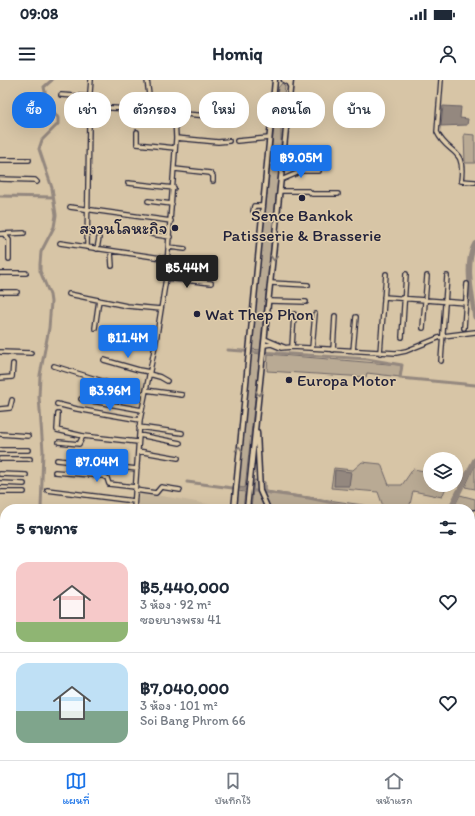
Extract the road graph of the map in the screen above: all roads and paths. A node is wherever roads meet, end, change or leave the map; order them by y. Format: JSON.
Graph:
{"nodes":[{"id":1,"x":91,"y":80,"type":"edge"},
{"id":2,"x":147,"y":80,"type":"edge"},
{"id":3,"x":275,"y":80,"type":"edge"},
{"id":4,"x":283,"y":80,"type":"edge"},
{"id":5,"x":291,"y":80,"type":"edge"},
{"id":6,"x":441,"y":80,"type":"edge"},
{"id":7,"x":275,"y":86,"type":"junction"},
{"id":8,"x":290,"y":87,"type":"junction"},
{"id":9,"x":90,"y":92,"type":"edge"},
{"id":10,"x":149,"y":92,"type":"edge"},
{"id":11,"x":60,"y":95,"type":"dead end"},
{"id":12,"x":64,"y":95,"type":"edge"},
{"id":13,"x":89,"y":128,"type":"edge"},
{"id":14,"x":176,"y":128,"type":"edge"},
{"id":15,"x":137,"y":132,"type":"dead end"},
{"id":16,"x":176,"y":138,"type":"junction"},
{"id":17,"x":269,"y":138,"type":"junction"},
{"id":18,"x":229,"y":141,"type":"dead end"},
{"id":19,"x":237,"y":141,"type":"dead end"},
{"id":20,"x":175,"y":148,"type":"junction"},
{"id":21,"x":0,"y":160,"type":"edge"},
{"id":22,"x":29,"y":160,"type":"dead end"},
{"id":23,"x":174,"y":169,"type":"junction"},
{"id":24,"x":319,"y":170,"type":"dead end"},
{"id":25,"x":31,"y":177,"type":"dead end"},
{"id":26,"x":0,"y":178,"type":"edge"},
{"id":27,"x":281,"y":180,"type":"junction"},
{"id":28,"x":213,"y":181,"type":"dead end"},
{"id":29,"x":37,"y":182,"type":"dead end"},
{"id":30,"x":475,"y":182,"type":"edge"},
{"id":31,"x":128,"y":183,"type":"dead end"},
{"id":32,"x":174,"y":188,"type":"junction"},
{"id":33,"x":280,"y":191,"type":"junction"},
{"id":34,"x":338,"y":194,"type":"dead end"},
{"id":35,"x":148,"y":201,"type":"dead end"},
{"id":36,"x":172,"y":204,"type":"junction"},
{"id":37,"x":262,"y":206,"type":"junction"},
{"id":38,"x":70,"y":207,"type":"dead end"},
{"id":39,"x":88,"y":210,"type":"junction"},
{"id":40,"x":253,"y":211,"type":"dead end"},
{"id":41,"x":171,"y":221,"type":"junction"},
{"id":42,"x":24,"y":233,"type":"dead end"},
{"id":43,"x":2,"y":234,"type":"edge"},
{"id":44,"x":151,"y":234,"type":"dead end"},
{"id":45,"x":170,"y":237,"type":"junction"},
{"id":46,"x":99,"y":238,"type":"dead end"},
{"id":47,"x":60,"y":243,"type":"dead end"},
{"id":48,"x":87,"y":247,"type":"junction"},
{"id":49,"x":169,"y":247,"type":"junction"},
{"id":50,"x":97,"y":249,"type":"junction"},
{"id":51,"x":185,"y":249,"type":"dead end"},
{"id":52,"x":111,"y":250,"type":"junction"},
{"id":53,"x":168,"y":258,"type":"junction"},
{"id":54,"x":9,"y":259,"type":"dead end"},
{"id":55,"x":112,"y":266,"type":"dead end"},
{"id":56,"x":0,"y":273,"type":"edge"},
{"id":57,"x":26,"y":273,"type":"dead end"},
{"id":58,"x":386,"y":274,"type":"dead end"},
{"id":59,"x":406,"y":274,"type":"dead end"},
{"id":60,"x":426,"y":276,"type":"dead end"},
{"id":61,"x":447,"y":276,"type":"dead end"},
{"id":62,"x":166,"y":278,"type":"junction"},
{"id":63,"x":211,"y":283,"type":"dead end"},
{"id":64,"x":271,"y":283,"type":"junction"},
{"id":65,"x":467,"y":284,"type":"dead end"},
{"id":66,"x":308,"y":285,"type":"dead end"},
{"id":67,"x":0,"y":292,"type":"edge"},
{"id":68,"x":17,"y":292,"type":"dead end"},
{"id":69,"x":68,"y":294,"type":"dead end"},
{"id":70,"x":384,"y":297,"type":"junction"},
{"id":71,"x":404,"y":299,"type":"junction"},
{"id":72,"x":98,"y":300,"type":"junction"},
{"id":73,"x":425,"y":300,"type":"junction"},
{"id":74,"x":270,"y":301,"type":"junction"},
{"id":75,"x":306,"y":302,"type":"dead end"},
{"id":76,"x":445,"y":302,"type":"junction"},
{"id":77,"x":466,"y":303,"type":"junction"},
{"id":78,"x":161,"y":309,"type":"junction"},
{"id":79,"x":294,"y":314,"type":"dead end"},
{"id":80,"x":315,"y":314,"type":"dead end"},
{"id":81,"x":335,"y":316,"type":"dead end"},
{"id":82,"x":356,"y":317,"type":"dead end"},
{"id":83,"x":95,"y":328,"type":"dead end"},
{"id":84,"x":423,"y":328,"type":"dead end"},
{"id":85,"x":464,"y":328,"type":"dead end"},
{"id":86,"x":475,"y":332,"type":"edge"},
{"id":87,"x":443,"y":336,"type":"junction"},
{"id":88,"x":402,"y":337,"type":"dead end"},
{"id":89,"x":265,"y":339,"type":"junction"},
{"id":90,"x":265,"y":345,"type":"junction"},
{"id":91,"x":284,"y":347,"type":"junction"},
{"id":92,"x":292,"y":347,"type":"junction"},
{"id":93,"x":312,"y":348,"type":"junction"},
{"id":94,"x":333,"y":350,"type":"junction"},
{"id":95,"x":354,"y":351,"type":"junction"},
{"id":96,"x":0,"y":352,"type":"edge"},
{"id":97,"x":31,"y":353,"type":"dead end"},
{"id":98,"x":380,"y":353,"type":"junction"},
{"id":99,"x":104,"y":360,"type":"dead end"},
{"id":100,"x":441,"y":361,"type":"dead end"},
{"id":101,"x":13,"y":364,"type":"dead end"},
{"id":102,"x":54,"y":366,"type":"dead end"},
{"id":103,"x":149,"y":373,"type":"junction"},
{"id":104,"x":0,"y":378,"type":"edge"},
{"id":105,"x":167,"y":381,"type":"dead end"},
{"id":106,"x":145,"y":392,"type":"junction"},
{"id":107,"x":182,"y":395,"type":"dead end"},
{"id":108,"x":81,"y":399,"type":"dead end"},
{"id":109,"x":12,"y":400,"type":"dead end"},
{"id":110,"x":57,"y":404,"type":"dead end"},
{"id":111,"x":0,"y":409,"type":"edge"},
{"id":112,"x":142,"y":410,"type":"junction"},
{"id":113,"x":58,"y":414,"type":"dead end"},
{"id":114,"x":257,"y":418,"type":"junction"},
{"id":115,"x":140,"y":420,"type":"junction"},
{"id":116,"x":139,"y":427,"type":"junction"},
{"id":117,"x":182,"y":433,"type":"dead end"},
{"id":118,"x":0,"y":434,"type":"edge"},
{"id":119,"x":28,"y":436,"type":"dead end"},
{"id":120,"x":83,"y":436,"type":"junction"},
{"id":121,"x":139,"y":436,"type":"junction"},
{"id":122,"x":59,"y":442,"type":"dead end"},
{"id":123,"x":138,"y":442,"type":"junction"},
{"id":124,"x":180,"y":443,"type":"dead end"},
{"id":125,"x":0,"y":450,"type":"edge"},
{"id":126,"x":28,"y":450,"type":"dead end"},
{"id":127,"x":138,"y":451,"type":"junction"},
{"id":128,"x":178,"y":458,"type":"dead end"},
{"id":129,"x":0,"y":459,"type":"edge"},
{"id":130,"x":30,"y":459,"type":"dead end"},
{"id":131,"x":57,"y":460,"type":"dead end"},
{"id":132,"x":136,"y":469,"type":"junction"},
{"id":133,"x":55,"y":472,"type":"dead end"},
{"id":134,"x":0,"y":474,"type":"edge"},
{"id":135,"x":26,"y":475,"type":"dead end"},
{"id":136,"x":0,"y":483,"type":"edge"},
{"id":137,"x":112,"y":483,"type":"dead end"},
{"id":138,"x":24,"y":484,"type":"dead end"},
{"id":139,"x":135,"y":487,"type":"junction"},
{"id":140,"x":47,"y":490,"type":"dead end"},
{"id":141,"x":180,"y":490,"type":"dead end"},
{"id":142,"x":0,"y":492,"type":"edge"},
{"id":143,"x":24,"y":492,"type":"dead end"},
{"id":144,"x":134,"y":501,"type":"joint"},
{"id":145,"x":234,"y":504,"type":"edge"},
{"id":146,"x":248,"y":504,"type":"edge"},
{"id":147,"x":266,"y":504,"type":"edge"}],
"edges":[{"from":1,"to":9,"type":"street"},
{"from":2,"to":10,"type":"street"},
{"from":3,"to":7,"type":"main road"},
{"from":4,"to":7,"type":"main road"},
{"from":4,"to":8,"type":"main road"},
{"from":5,"to":8,"type":"main road"},
{"from":6,"to":30,"type":"street"},
{"from":7,"to":17,"type":"main road"},
{"from":8,"to":27,"type":"main road"},
{"from":11,"to":12,"type":"street"},
{"from":13,"to":39,"type":"street"},
{"from":14,"to":16,"type":"street"},
{"from":15,"to":20,"type":"street"},
{"from":16,"to":18,"type":"street"},
{"from":16,"to":20,"type":"street"},
{"from":17,"to":19,"type":"street"},
{"from":17,"to":37,"type":"main road"},
{"from":20,"to":23,"type":"street"},
{"from":21,"to":22,"type":"street"},
{"from":23,"to":28,"type":"street"},
{"from":23,"to":32,"type":"street"},
{"from":24,"to":27,"type":"street"},
{"from":25,"to":26,"type":"street"},
{"from":26,"to":29,"type":"street"},
{"from":27,"to":33,"type":"main road"},
{"from":31,"to":32,"type":"street"},
{"from":32,"to":36,"type":"street"},
{"from":33,"to":34,"type":"street"},
{"from":33,"to":64,"type":"main road","one_way":true},
{"from":35,"to":36,"type":"street"},
{"from":36,"to":41,"type":"street"},
{"from":37,"to":40,"type":"street"},
{"from":145,"to":37,"type":"main road","one_way":true},
{"from":38,"to":39,"type":"street"},
{"from":39,"to":41,"type":"street"},
{"from":39,"to":48,"type":"street"},
{"from":41,"to":45,"type":"street"},
{"from":42,"to":43,"type":"street"},
{"from":43,"to":54,"type":"street"},
{"from":44,"to":45,"type":"street"},
{"from":45,"to":49,"type":"street"},
{"from":46,"to":50,"type":"street"},
{"from":47,"to":48,"type":"street"},
{"from":48,"to":50,"type":"street"},
{"from":49,"to":51,"type":"street"},
{"from":49,"to":53,"type":"street"},
{"from":50,"to":52,"type":"street"},
{"from":52,"to":53,"type":"street"},
{"from":52,"to":55,"type":"street"},
{"from":53,"to":62,"type":"street"},
{"from":56,"to":57,"type":"street"},
{"from":58,"to":70,"type":"street"},
{"from":59,"to":71,"type":"street"},
{"from":60,"to":73,"type":"street"},
{"from":61,"to":76,"type":"street"},
{"from":62,"to":63,"type":"street"},
{"from":62,"to":78,"type":"street"},
{"from":64,"to":66,"type":"street"},
{"from":64,"to":74,"type":"main road"},
{"from":65,"to":77,"type":"street"},
{"from":67,"to":68,"type":"street"},
{"from":69,"to":72,"type":"street"},
{"from":70,"to":71,"type":"street"},
{"from":70,"to":98,"type":"street"},
{"from":71,"to":73,"type":"street"},
{"from":71,"to":88,"type":"street"},
{"from":72,"to":78,"type":"street"},
{"from":72,"to":83,"type":"street"},
{"from":73,"to":76,"type":"street"},
{"from":73,"to":84,"type":"street"},
{"from":74,"to":75,"type":"street"},
{"from":74,"to":89,"type":"main road"},
{"from":76,"to":77,"type":"street"},
{"from":76,"to":87,"type":"street"},
{"from":77,"to":85,"type":"street"},
{"from":78,"to":103,"type":"street"},
{"from":79,"to":92,"type":"street"},
{"from":80,"to":93,"type":"street"},
{"from":81,"to":94,"type":"street"},
{"from":82,"to":95,"type":"street"},
{"from":86,"to":87,"type":"street"},
{"from":87,"to":98,"type":"street"},
{"from":87,"to":100,"type":"street"},
{"from":89,"to":90,"type":"main road"},
{"from":89,"to":91,"type":"street"},
{"from":90,"to":91,"type":"street"},
{"from":90,"to":114,"type":"main road","one_way":true},
{"from":91,"to":92,"type":"street"},
{"from":92,"to":93,"type":"street"},
{"from":93,"to":94,"type":"street"},
{"from":94,"to":95,"type":"street"},
{"from":95,"to":98,"type":"street"},
{"from":96,"to":97,"type":"street"},
{"from":99,"to":103,"type":"street"},
{"from":101,"to":104,"type":"street"},
{"from":102,"to":106,"type":"street"},
{"from":103,"to":105,"type":"street"},
{"from":103,"to":106,"type":"street"},
{"from":106,"to":107,"type":"street"},
{"from":106,"to":112,"type":"street"},
{"from":108,"to":112,"type":"street"},
{"from":109,"to":111,"type":"street"},
{"from":110,"to":115,"type":"street"},
{"from":112,"to":115,"type":"street"},
{"from":113,"to":120,"type":"street"},
{"from":114,"to":146,"type":"main road"},
{"from":114,"to":147,"type":"main road"},
{"from":115,"to":116,"type":"street"},
{"from":116,"to":117,"type":"street"},
{"from":116,"to":121,"type":"street"},
{"from":118,"to":119,"type":"street"},
{"from":120,"to":122,"type":"street"},
{"from":120,"to":123,"type":"street"},
{"from":121,"to":123,"type":"street"},
{"from":121,"to":124,"type":"street"},
{"from":123,"to":127,"type":"street"},
{"from":125,"to":126,"type":"street"},
{"from":127,"to":128,"type":"street"},
{"from":127,"to":132,"type":"street"},
{"from":129,"to":130,"type":"street"},
{"from":131,"to":132,"type":"street"},
{"from":132,"to":139,"type":"street"},
{"from":133,"to":139,"type":"street"},
{"from":134,"to":135,"type":"street"},
{"from":136,"to":138,"type":"street"},
{"from":137,"to":139,"type":"street"},
{"from":139,"to":141,"type":"street"},
{"from":139,"to":144,"type":"street"},
{"from":140,"to":144,"type":"street"},
{"from":142,"to":143,"type":"street"}]}
